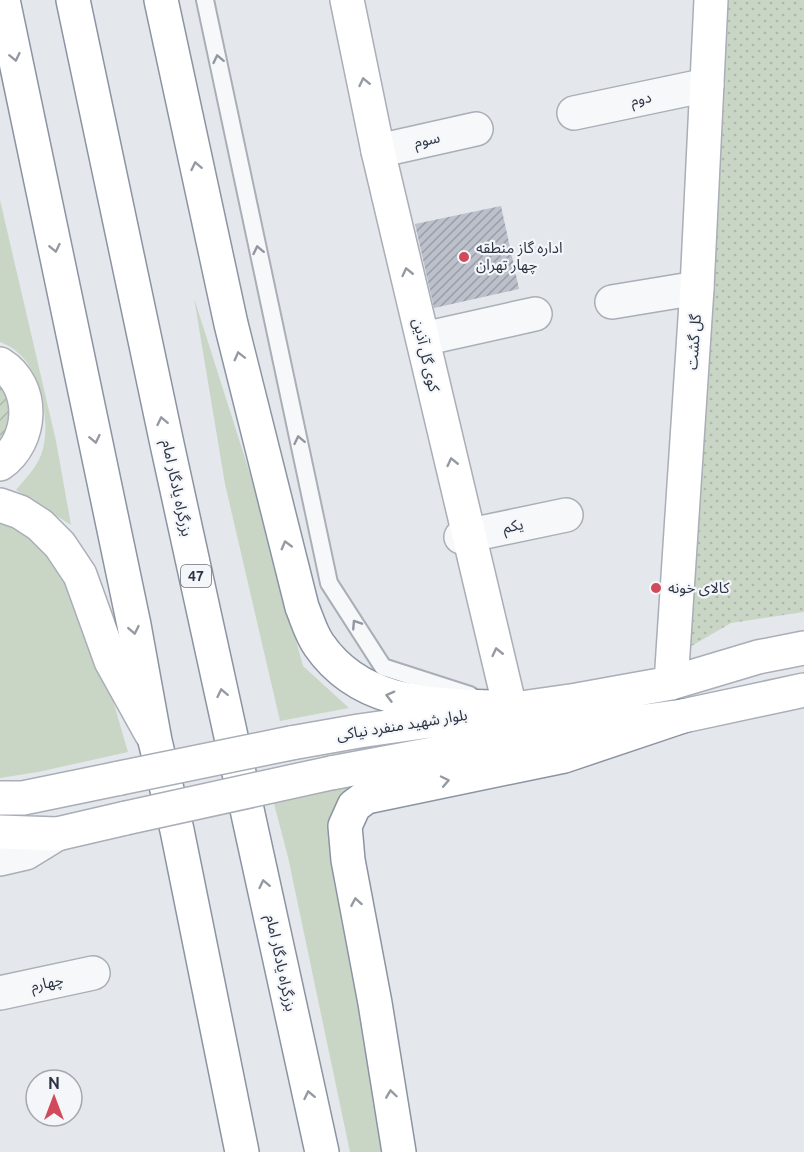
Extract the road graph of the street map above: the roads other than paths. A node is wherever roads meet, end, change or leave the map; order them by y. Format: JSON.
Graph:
{"nodes":[{"id":1,"x":3,"y":0,"type":"edge"},
{"id":2,"x":73,"y":0,"type":"edge"},
{"id":3,"x":161,"y":0,"type":"edge"},
{"id":4,"x":206,"y":0,"type":"edge"},
{"id":5,"x":347,"y":0,"type":"edge"},
{"id":6,"x":711,"y":0,"type":"edge"},
{"id":7,"x":707,"y":85,"type":"junction"},
{"id":8,"x":574,"y":113,"type":"dead end"},
{"id":9,"x":476,"y":129,"type":"dead end"},
{"id":10,"x":378,"y":150,"type":"junction"},
{"id":11,"x":697,"y":288,"type":"junction"},
{"id":12,"x":612,"y":302,"type":"dead end"},
{"id":13,"x":535,"y":314,"type":"dead end"},
{"id":14,"x":423,"y":339,"type":"junction"},
{"id":15,"x":0,"y":364,"type":"edge"},
{"id":16,"x":0,"y":464,"type":"edge"},
{"id":17,"x":0,"y":505,"type":"edge"},
{"id":18,"x":566,"y":515,"type":"dead end"},
{"id":19,"x":465,"y":536,"type":"junction"},
{"id":20,"x":804,"y":648,"type":"edge"},
{"id":21,"x":671,"y":683,"type":"junction"},
{"id":22,"x":804,"y":690,"type":"edge"},
{"id":23,"x":510,"y":708,"type":"junction"},
{"id":24,"x":683,"y":716,"type":"junction"},
{"id":25,"x":155,"y":741,"type":"junction"},
{"id":26,"x":0,"y":798,"type":"edge"},
{"id":27,"x":0,"y":832,"type":"edge"},
{"id":28,"x":57,"y":834,"type":"junction"},
{"id":29,"x":0,"y":860,"type":"edge"},
{"id":30,"x":93,"y":974,"type":"dead end"},
{"id":31,"x":0,"y":993,"type":"edge"},
{"id":32,"x":242,"y":1152,"type":"edge"},
{"id":33,"x":322,"y":1152,"type":"edge"},
{"id":34,"x":399,"y":1152,"type":"edge"}],
"edges":[{"from":1,"to":25,"type":"main road","one_way":true},
{"from":33,"to":2,"type":"main road","name":"بزرگراه یادگار امام","number":"47","one_way":true},
{"from":23,"to":3,"type":"main road","one_way":true},
{"from":23,"to":4,"type":"lane","one_way":true},
{"from":10,"to":5,"type":"main road","name":"کوی گل آذین","one_way":true},
{"from":6,"to":7,"type":"main road","name":"گل گشت"},
{"from":7,"to":8,"type":"street","name":"دوم"},
{"from":7,"to":11,"type":"main road","name":"گل گشت"},
{"from":9,"to":10,"type":"street","name":"سوم"},
{"from":14,"to":10,"type":"main road","name":"کوی گل آذین","one_way":true},
{"from":11,"to":12,"type":"street"},
{"from":11,"to":21,"type":"main road","name":"گل گشت"},
{"from":13,"to":14,"type":"street"},
{"from":19,"to":14,"type":"main road","name":"کوی گل آذین","one_way":true},
{"from":15,"to":16,"type":"main road"},
{"from":17,"to":25,"type":"main road"},
{"from":18,"to":19,"type":"street","name":"یکم"},
{"from":23,"to":19,"type":"main road","name":"کوی گل آذین","one_way":true},
{"from":20,"to":21,"type":"main road","name":"بلوار شهید منفرد نیاکی"},
{"from":21,"to":23,"type":"main road","name":"بلوار شهید منفرد نیاکی"},
{"from":22,"to":24,"type":"main road"},
{"from":23,"to":26,"type":"main road","name":"بلوار شهید منفرد نیاکی","bridge":true},
{"from":24,"to":28,"type":"main road","bridge":true},
{"from":34,"to":24,"type":"main road","one_way":true},
{"from":25,"to":32,"type":"main road"},
{"from":27,"to":28,"type":"main road"},
{"from":28,"to":29,"type":"street"},
{"from":30,"to":31,"type":"street","name":"چهارم"}]}
